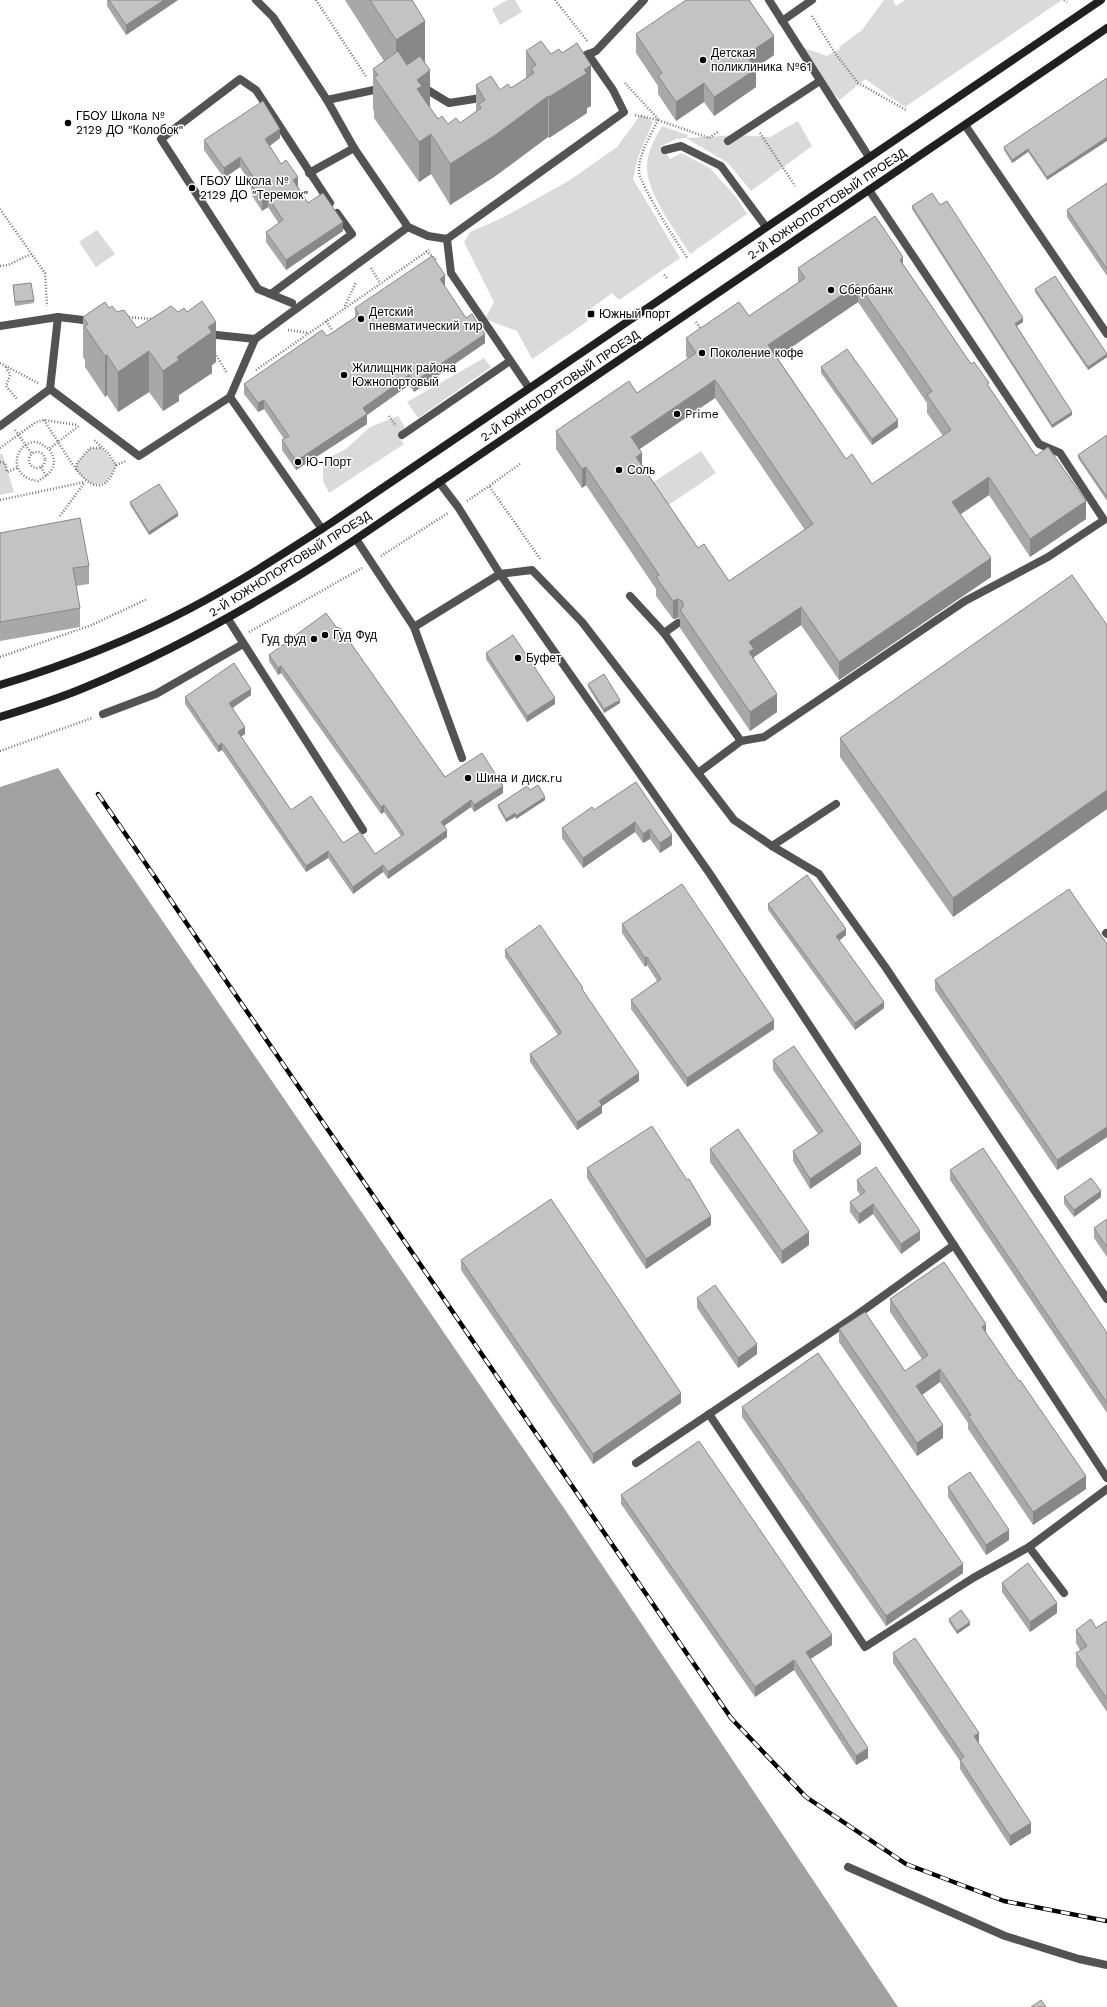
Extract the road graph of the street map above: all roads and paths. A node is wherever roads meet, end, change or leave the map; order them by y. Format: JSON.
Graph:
{"nodes":[{"id":1,"x":256,"y":0,"type":"edge"},
{"id":2,"x":316,"y":0,"type":"edge"},
{"id":3,"x":644,"y":0,"type":"edge"},
{"id":4,"x":769,"y":0,"type":"edge"},
{"id":5,"x":1101,"y":0,"type":"edge"},
{"id":6,"x":809,"y":2,"type":"edge"},
{"id":7,"x":782,"y":20,"type":"junction"},
{"id":8,"x":1107,"y":28,"type":"edge"},
{"id":9,"x":588,"y":54,"type":"junction"},
{"id":10,"x":574,"y":60,"type":"edge"},
{"id":11,"x":820,"y":81,"type":"junction"},
{"id":12,"x":416,"y":82,"type":"edge"},
{"id":13,"x":388,"y":87,"type":"edge"},
{"id":14,"x":375,"y":90,"type":"junction"},
{"id":15,"x":494,"y":94,"type":"edge"},
{"id":16,"x":327,"y":100,"type":"junction"},
{"id":17,"x":906,"y":110,"type":"dead end"},
{"id":18,"x":634,"y":115,"type":"dead end"},
{"id":19,"x":658,"y":120,"type":"junction"},
{"id":20,"x":965,"y":125,"type":"junction"},
{"id":21,"x":708,"y":138,"type":"dead end"},
{"id":22,"x":728,"y":141,"type":"dead end"},
{"id":23,"x":768,"y":144,"type":"dead end"},
{"id":24,"x":354,"y":148,"type":"junction"},
{"id":25,"x":665,"y":150,"type":"dead end"},
{"id":26,"x":870,"y":157,"type":"junction"},
{"id":27,"x":310,"y":173,"type":"junction"},
{"id":28,"x":795,"y":186,"type":"dead end"},
{"id":29,"x":869,"y":190,"type":"junction"},
{"id":30,"x":0,"y":209,"type":"edge"},
{"id":31,"x":408,"y":227,"type":"junction"},
{"id":32,"x":766,"y":227,"type":"junction"},
{"id":33,"x":447,"y":239,"type":"junction"},
{"id":34,"x":433,"y":247,"type":"dead end"},
{"id":35,"x":31,"y":254,"type":"junction"},
{"id":36,"x":365,"y":259,"type":"junction"},
{"id":37,"x":688,"y":259,"type":"dead end"},
{"id":38,"x":0,"y":266,"type":"edge"},
{"id":39,"x":664,"y":275,"type":"dead end"},
{"id":40,"x":667,"y":278,"type":"dead end"},
{"id":41,"x":380,"y":283,"type":"junction"},
{"id":42,"x":271,"y":294,"type":"junction"},
{"id":43,"x":292,"y":303,"type":"dead end"},
{"id":44,"x":48,"y":312,"type":"dead end"},
{"id":45,"x":123,"y":316,"type":"edge"},
{"id":46,"x":58,"y":317,"type":"junction"},
{"id":47,"x":154,"y":319,"type":"edge"},
{"id":48,"x":326,"y":321,"type":"junction"},
{"id":49,"x":102,"y":322,"type":"edge"},
{"id":50,"x":0,"y":326,"type":"edge"},
{"id":51,"x":700,"y":327,"type":"edge"},
{"id":52,"x":332,"y":330,"type":"dead end"},
{"id":53,"x":201,"y":333,"type":"edge"},
{"id":54,"x":1107,"y":334,"type":"edge"},
{"id":55,"x":706,"y":336,"type":"edge"},
{"id":56,"x":255,"y":339,"type":"junction"},
{"id":57,"x":214,"y":352,"type":"dead end"},
{"id":58,"x":510,"y":361,"type":"junction"},
{"id":59,"x":0,"y":363,"type":"edge"},
{"id":60,"x":6,"y":366,"type":"junction"},
{"id":61,"x":253,"y":372,"type":"dead end"},
{"id":62,"x":234,"y":385,"type":"junction"},
{"id":63,"x":529,"y":388,"type":"junction"},
{"id":64,"x":50,"y":389,"type":"junction"},
{"id":65,"x":230,"y":397,"type":"junction"},
{"id":66,"x":24,"y":408,"type":"junction"},
{"id":67,"x":44,"y":420,"type":"junction"},
{"id":68,"x":0,"y":426,"type":"edge"},
{"id":69,"x":18,"y":434,"type":"junction"},
{"id":70,"x":402,"y":435,"type":"dead end"},
{"id":71,"x":58,"y":442,"type":"junction"},
{"id":72,"x":26,"y":446,"type":"junction"},
{"id":73,"x":0,"y":448,"type":"edge"},
{"id":74,"x":49,"y":449,"type":"junction"},
{"id":75,"x":32,"y":454,"type":"junction"},
{"id":76,"x":0,"y":462,"type":"edge"},
{"id":77,"x":520,"y":464,"type":"dead end"},
{"id":78,"x":40,"y":467,"type":"junction"},
{"id":79,"x":17,"y":468,"type":"junction"},
{"id":80,"x":76,"y":470,"type":"junction"},
{"id":81,"x":46,"y":476,"type":"junction"},
{"id":82,"x":86,"y":481,"type":"junction"},
{"id":83,"x":439,"y":482,"type":"junction"},
{"id":84,"x":489,"y":486,"type":"junction"},
{"id":85,"x":478,"y":493,"type":"dead end"},
{"id":86,"x":0,"y":500,"type":"edge"},
{"id":87,"x":60,"y":516,"type":"dead end"},
{"id":88,"x":438,"y":519,"type":"dead end"},
{"id":89,"x":322,"y":529,"type":"junction"},
{"id":90,"x":356,"y":539,"type":"junction"},
{"id":91,"x":392,"y":549,"type":"dead end"},
{"id":92,"x":532,"y":570,"type":"junction"},
{"id":93,"x":355,"y":572,"type":"dead end"},
{"id":94,"x":500,"y":574,"type":"junction"},
{"id":95,"x":630,"y":596,"type":"dead end"},
{"id":96,"x":148,"y":599,"type":"dead end"},
{"id":97,"x":228,"y":619,"type":"junction"},
{"id":98,"x":678,"y":623,"type":"edge"},
{"id":99,"x":414,"y":627,"type":"junction"},
{"id":100,"x":256,"y":628,"type":"dead end"},
{"id":101,"x":664,"y":633,"type":"junction"},
{"id":102,"x":243,"y":644,"type":"junction"},
{"id":103,"x":0,"y":657,"type":"edge"},
{"id":104,"x":0,"y":685,"type":"edge"},
{"id":105,"x":103,"y":714,"type":"joint"},
{"id":106,"x":0,"y":717,"type":"edge"},
{"id":107,"x":741,"y":741,"type":"junction"},
{"id":108,"x":0,"y":751,"type":"edge"},
{"id":109,"x":462,"y":758,"type":"dead end"},
{"id":110,"x":698,"y":773,"type":"junction"},
{"id":111,"x":836,"y":804,"type":"dead end"},
{"id":112,"x":362,"y":830,"type":"dead end"},
{"id":113,"x":772,"y":846,"type":"junction"},
{"id":114,"x":954,"y":1245,"type":"junction"},
{"id":115,"x":1107,"y":1299,"type":"edge"},
{"id":116,"x":709,"y":1414,"type":"junction"},
{"id":117,"x":636,"y":1463,"type":"dead end"},
{"id":118,"x":1107,"y":1478,"type":"edge"},
{"id":119,"x":1107,"y":1489,"type":"edge"},
{"id":120,"x":1029,"y":1547,"type":"junction"},
{"id":121,"x":1064,"y":1593,"type":"dead end"},
{"id":122,"x":848,"y":1867,"type":"dead end"},
{"id":123,"x":1107,"y":1965,"type":"edge"}],
"edges":[{"from":1,"to":16,"type":"lane"},
{"from":2,"to":14,"type":"path"},
{"from":3,"to":9,"type":"lane"},
{"from":4,"to":7,"type":"lane"},
{"from":5,"to":26,"type":"main road","name":"2-Й ЮЖНОПОРТОВЫЙ ПРОЕЗД"},
{"from":6,"to":7,"type":"lane"},
{"from":6,"to":17,"type":"path"},
{"from":7,"to":11,"type":"lane"},
{"from":8,"to":20,"type":"main road","name":"2-Й ЮЖНОПОРТОВЫЙ ПРОЕЗД"},
{"from":9,"to":10,"type":"lane"},
{"from":9,"to":33,"type":"lane"},
{"from":11,"to":22,"type":"lane"},
{"from":11,"to":26,"type":"lane"},
{"from":12,"to":15,"type":"lane"},
{"from":13,"to":14,"type":"lane"},
{"from":14,"to":16,"type":"lane"},
{"from":16,"to":24,"type":"lane"},
{"from":18,"to":19,"type":"path"},
{"from":19,"to":21,"type":"path"},
{"from":19,"to":37,"type":"path"},
{"from":20,"to":29,"type":"main road","name":"2-Й ЮЖНОПОРТОВЫЙ ПРОЕЗД"},
{"from":20,"to":54,"type":"lane"},
{"from":23,"to":28,"type":"path"},
{"from":24,"to":27,"type":"lane"},
{"from":24,"to":31,"type":"lane"},
{"from":25,"to":32,"type":"lane"},
{"from":26,"to":32,"type":"main road","name":"2-Й ЮЖНОПОРТОВЫЙ ПРОЕЗД"},
{"from":27,"to":42,"type":"lane"},
{"from":27,"to":42,"type":"lane"},
{"from":29,"to":83,"type":"main road","name":"2-Й ЮЖНОПОРТОВЫЙ ПРОЕЗД"},
{"from":29,"to":107,"type":"lane"},
{"from":30,"to":35,"type":"path"},
{"from":31,"to":33,"type":"lane"},
{"from":31,"to":36,"type":"lane"},
{"from":32,"to":63,"type":"main road","name":"2-Й ЮЖНОПОРТОВЫЙ ПРОЕЗД"},
{"from":33,"to":58,"type":"lane"},
{"from":34,"to":41,"type":"path"},
{"from":35,"to":38,"type":"path"},
{"from":35,"to":44,"type":"path"},
{"from":36,"to":41,"type":"path"},
{"from":36,"to":56,"type":"lane"},
{"from":39,"to":40,"type":"path"},
{"from":41,"to":48,"type":"path"},
{"from":42,"to":43,"type":"lane"},
{"from":45,"to":47,"type":"path"},
{"from":46,"to":49,"type":"lane"},
{"from":46,"to":50,"type":"lane"},
{"from":46,"to":64,"type":"lane"},
{"from":48,"to":52,"type":"path"},
{"from":48,"to":61,"type":"path"},
{"from":51,"to":55,"type":"path"},
{"from":53,"to":56,"type":"lane"},
{"from":56,"to":62,"type":"lane"},
{"from":57,"to":62,"type":"path"},
{"from":58,"to":63,"type":"lane"},
{"from":58,"to":70,"type":"lane"},
{"from":59,"to":60,"type":"path"},
{"from":60,"to":64,"type":"path"},
{"from":60,"to":66,"type":"path"},
{"from":62,"to":65,"type":"lane"},
{"from":63,"to":89,"type":"main road","name":"2-Й ЮЖНОПОРТОВЫЙ ПРОЕЗД"},
{"from":64,"to":65,"type":"lane"},
{"from":64,"to":66,"type":"lane"},
{"from":65,"to":89,"type":"lane"},
{"from":66,"to":68,"type":"lane"},
{"from":67,"to":69,"type":"path"},
{"from":67,"to":71,"type":"path"},
{"from":67,"to":71,"type":"path"},
{"from":69,"to":72,"type":"path"},
{"from":69,"to":73,"type":"path"},
{"from":71,"to":74,"type":"path"},
{"from":71,"to":80,"type":"path"},
{"from":72,"to":74,"type":"path"},
{"from":72,"to":75,"type":"path"},
{"from":72,"to":79,"type":"path"},
{"from":74,"to":81,"type":"path"},
{"from":75,"to":78,"type":"path"},
{"from":75,"to":78,"type":"path"},
{"from":76,"to":79,"type":"path"},
{"from":77,"to":84,"type":"path"},
{"from":78,"to":81,"type":"path"},
{"from":79,"to":81,"type":"path"},
{"from":80,"to":82,"type":"path"},
{"from":80,"to":82,"type":"path"},
{"from":82,"to":86,"type":"path"},
{"from":82,"to":87,"type":"path"},
{"from":83,"to":90,"type":"main road","name":"2-Й ЮЖНОПОРТОВЫЙ ПРОЕЗД"},
{"from":83,"to":94,"type":"lane"},
{"from":84,"to":85,"type":"path"},
{"from":84,"to":92,"type":"path"},
{"from":88,"to":91,"type":"path"},
{"from":89,"to":104,"type":"main road","name":"2-Й ЮЖНОПОРТОВЫЙ ПРОЕЗД"},
{"from":90,"to":97,"type":"main road","name":"2-Й ЮЖНОПОРТОВЫЙ ПРОЕЗД"},
{"from":90,"to":99,"type":"lane"},
{"from":92,"to":94,"type":"lane"},
{"from":92,"to":110,"type":"lane"},
{"from":93,"to":100,"type":"path"},
{"from":94,"to":99,"type":"lane"},
{"from":94,"to":114,"type":"lane"},
{"from":95,"to":101,"type":"lane"},
{"from":96,"to":103,"type":"path"},
{"from":97,"to":102,"type":"lane"},
{"from":97,"to":106,"type":"main road","name":"2-Й ЮЖНОПОРТОВЫЙ ПРОЕЗД"},
{"from":98,"to":101,"type":"lane"},
{"from":99,"to":109,"type":"lane"},
{"from":101,"to":107,"type":"lane"},
{"from":102,"to":105,"type":"lane"},
{"from":102,"to":112,"type":"lane"},
{"from":105,"to":108,"type":"path"},
{"from":107,"to":110,"type":"lane"},
{"from":110,"to":113,"type":"lane"},
{"from":111,"to":113,"type":"lane"},
{"from":113,"to":115,"type":"lane"},
{"from":114,"to":116,"type":"lane"},
{"from":114,"to":118,"type":"lane"},
{"from":116,"to":117,"type":"lane"},
{"from":116,"to":120,"type":"lane"},
{"from":119,"to":120,"type":"lane"},
{"from":120,"to":121,"type":"lane"},
{"from":122,"to":123,"type":"lane"}]}
